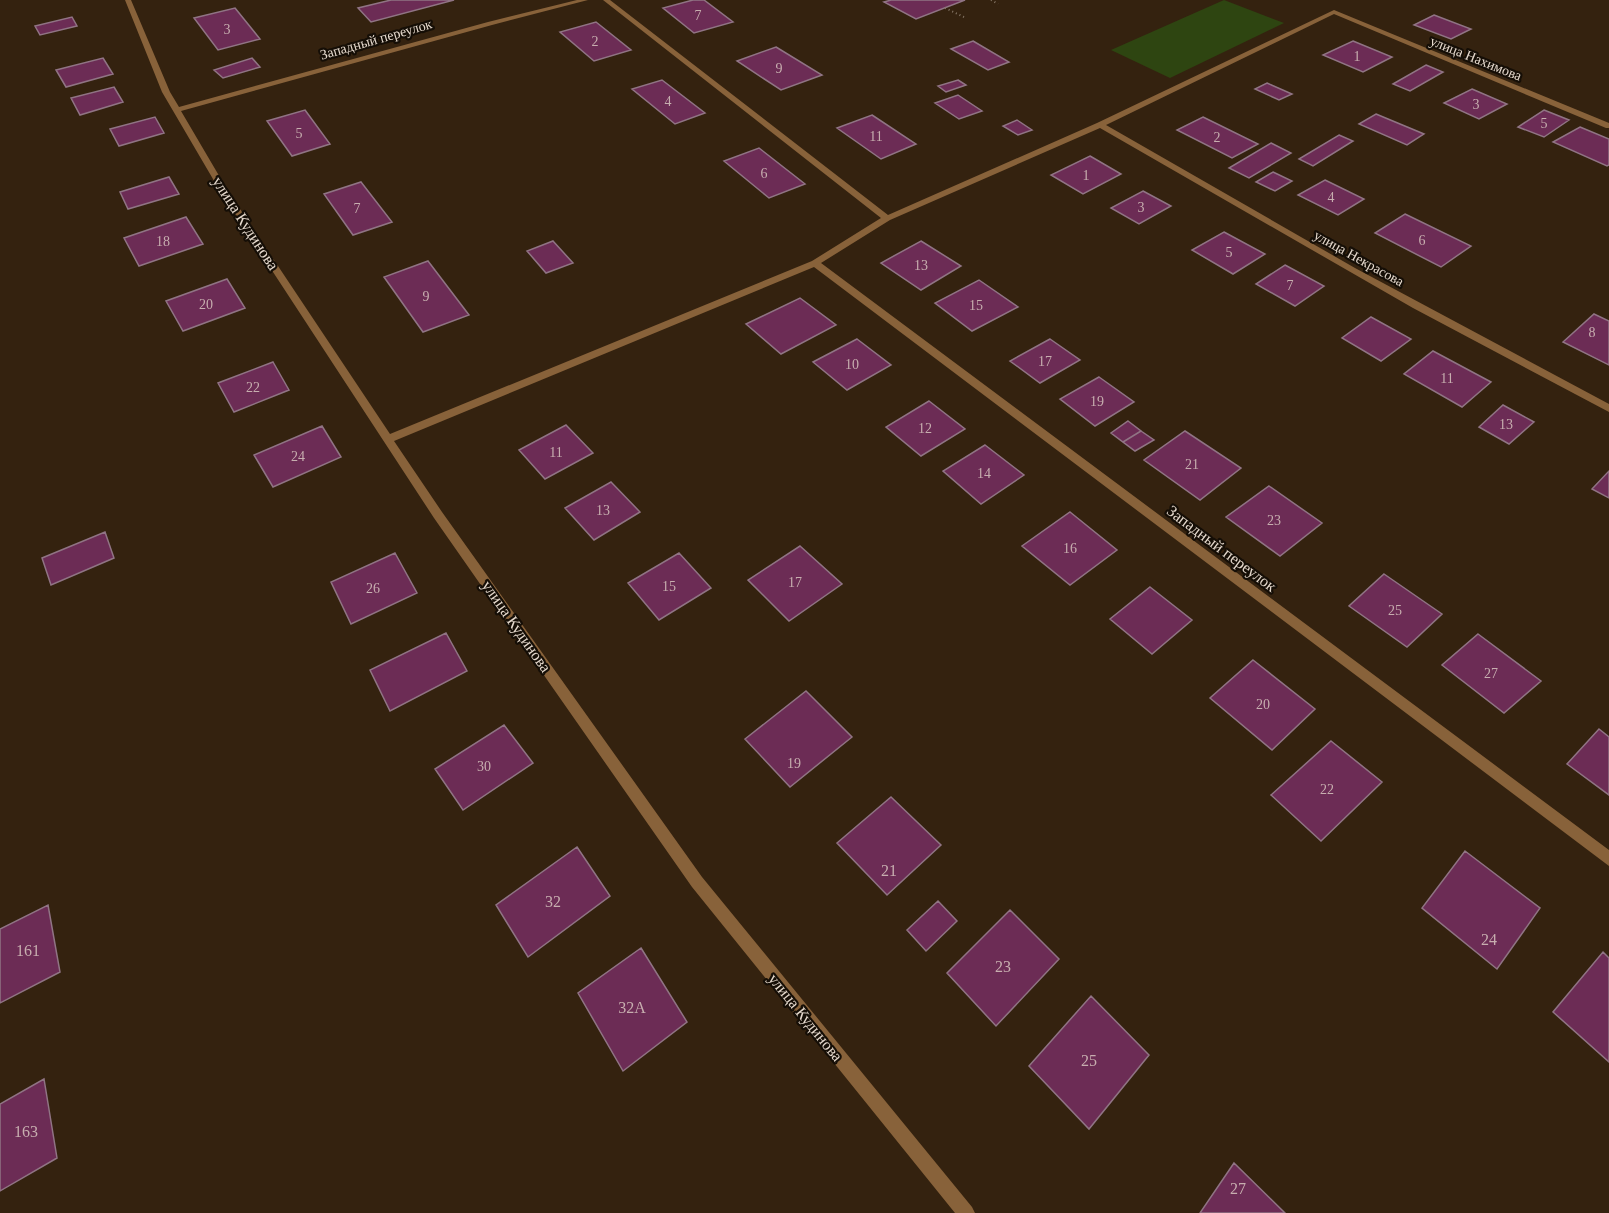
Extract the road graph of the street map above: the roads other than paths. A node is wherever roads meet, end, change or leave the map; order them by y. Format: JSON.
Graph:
{"nodes":[{"id":1,"x":128,"y":0,"type":"edge"},
{"id":2,"x":585,"y":0,"type":"edge"},
{"id":3,"x":606,"y":0,"type":"edge"},
{"id":4,"x":177,"y":111,"type":"junction"},
{"id":5,"x":1100,"y":125,"type":"junction"},
{"id":6,"x":1609,"y":126,"type":"edge"},
{"id":7,"x":887,"y":218,"type":"junction"},
{"id":8,"x":815,"y":263,"type":"junction"},
{"id":9,"x":1609,"y":408,"type":"edge"},
{"id":10,"x":388,"y":439,"type":"junction"},
{"id":11,"x":1609,"y":859,"type":"edge"},
{"id":12,"x":966,"y":1213,"type":"edge"}],
"edges":[{"from":1,"to":4,"type":"street","name":"улица Кудинова"},
{"from":2,"to":4,"type":"street","name":"Западный переулок"},
{"from":3,"to":7,"type":"street"},
{"from":4,"to":10,"type":"street","name":"улица Кудинова"},
{"from":5,"to":6,"type":"street","name":"улица Нахимова"},
{"from":5,"to":7,"type":"street"},
{"from":5,"to":9,"type":"street","name":"улица Некрасова"},
{"from":7,"to":8,"type":"street"},
{"from":8,"to":10,"type":"street"},
{"from":8,"to":11,"type":"street","name":"Западный переулок"},
{"from":10,"to":12,"type":"street","name":"улица Кудинова"}]}
